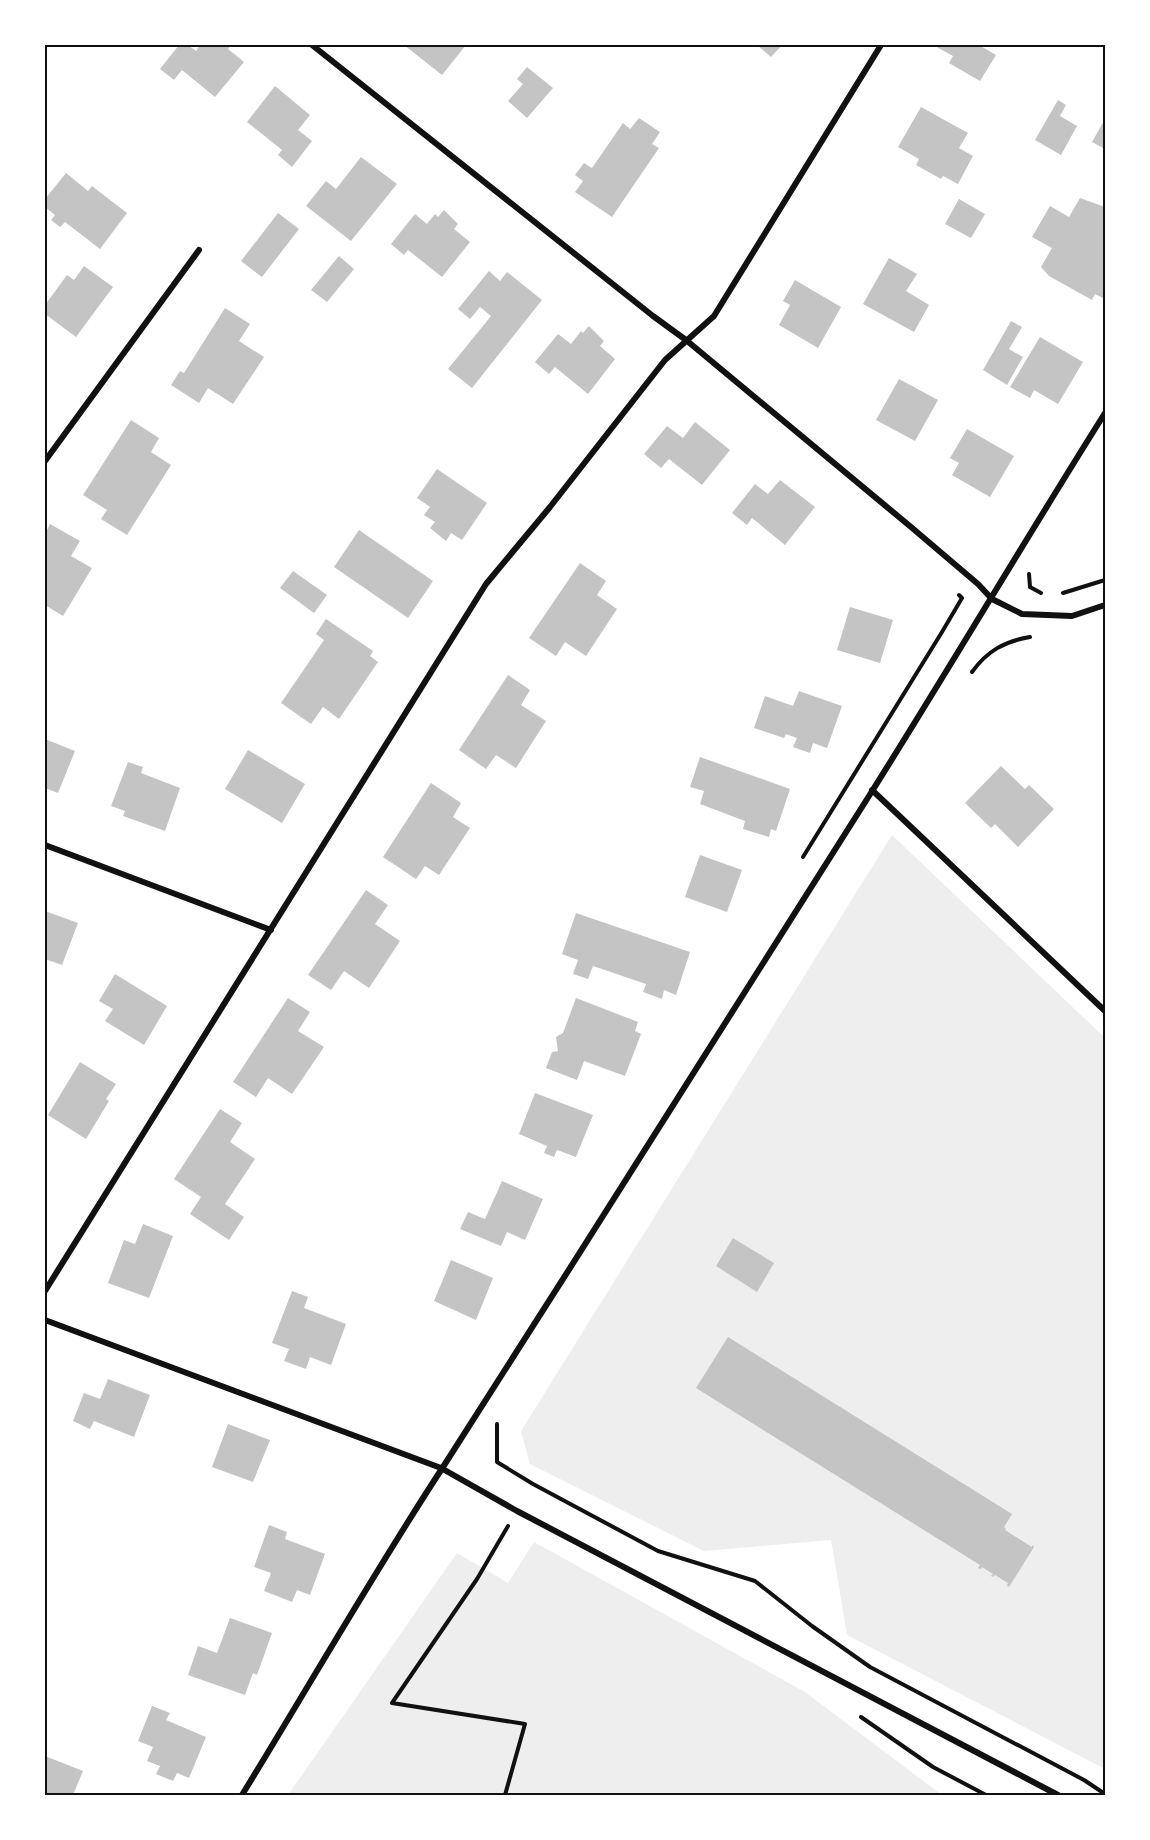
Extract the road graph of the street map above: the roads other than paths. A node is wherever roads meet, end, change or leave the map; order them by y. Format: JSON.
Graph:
{"nodes":[{"id":1,"x":312,"y":45,"type":"edge"},
{"id":2,"x":881,"y":45,"type":"edge"},
{"id":3,"x":199,"y":250,"type":"dead end"},
{"id":4,"x":686,"y":340,"type":"junction"},
{"id":5,"x":1105,"y":413,"type":"edge"},
{"id":6,"x":45,"y":461,"type":"edge"},
{"id":7,"x":992,"y":599,"type":"junction"},
{"id":8,"x":1105,"y":605,"type":"edge"},
{"id":9,"x":872,"y":790,"type":"junction"},
{"id":10,"x":45,"y":845,"type":"edge"},
{"id":11,"x":271,"y":930,"type":"junction"},
{"id":12,"x":1105,"y":1011,"type":"edge"},
{"id":13,"x":45,"y":1291,"type":"edge"},
{"id":14,"x":45,"y":1320,"type":"edge"},
{"id":15,"x":441,"y":1468,"type":"junction"},
{"id":16,"x":242,"y":1795,"type":"edge"},
{"id":17,"x":1058,"y":1795,"type":"edge"}],
"edges":[{"from":1,"to":4,"type":"street"},
{"from":2,"to":4,"type":"street"},
{"from":3,"to":6,"type":"street"},
{"from":4,"to":7,"type":"street"},
{"from":4,"to":11,"type":"street"},
{"from":5,"to":7,"type":"street"},
{"from":7,"to":8,"type":"street"},
{"from":7,"to":9,"type":"street"},
{"from":9,"to":12,"type":"street"},
{"from":9,"to":15,"type":"street"},
{"from":10,"to":11,"type":"street"},
{"from":11,"to":13,"type":"street"},
{"from":14,"to":15,"type":"street"},
{"from":15,"to":16,"type":"street"},
{"from":15,"to":17,"type":"street"}]}
